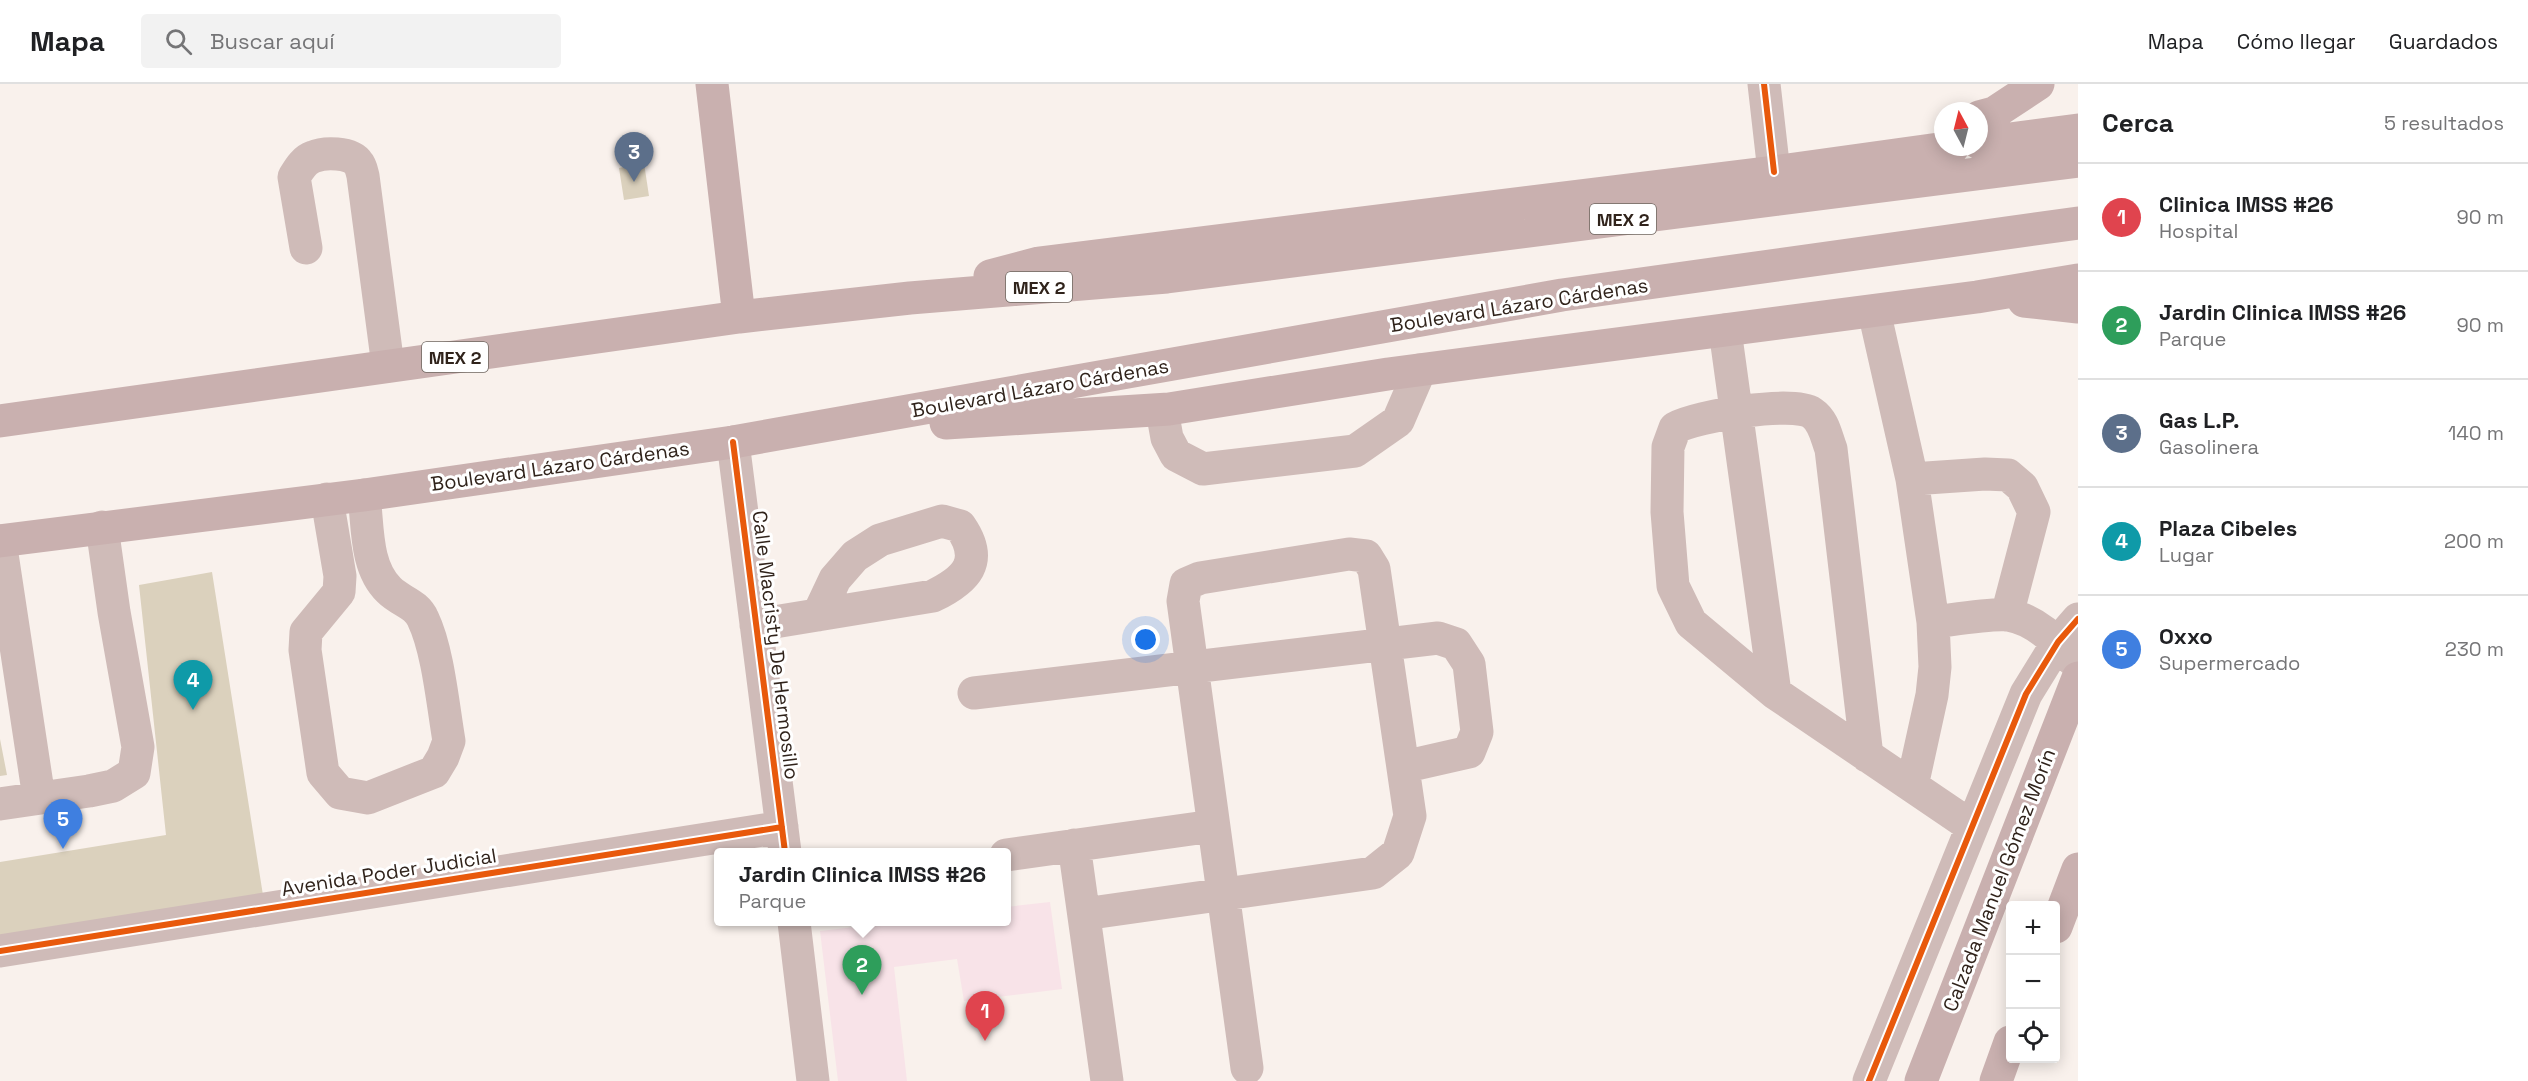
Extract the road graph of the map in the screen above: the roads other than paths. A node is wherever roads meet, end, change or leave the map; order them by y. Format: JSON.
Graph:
{"nodes":[{"id":1,"x":712,"y":84,"type":"edge"},
{"id":2,"x":1764,"y":84,"type":"edge"},
{"id":3,"x":2038,"y":84,"type":"edge"},
{"id":4,"x":1988,"y":115,"type":"edge"},
{"id":5,"x":1934,"y":129,"type":"edge"},
{"id":6,"x":2078,"y":130,"type":"edge"},
{"id":7,"x":1988,"y":142,"type":"edge"},
{"id":8,"x":1934,"y":150,"type":"edge"},
{"id":9,"x":2078,"y":161,"type":"edge"},
{"id":10,"x":1823,"y":165,"type":"junction"},
{"id":11,"x":1774,"y":172,"type":"junction"},
{"id":12,"x":2078,"y":223,"type":"edge"},
{"id":13,"x":306,"y":248,"type":"dead end"},
{"id":14,"x":2078,"y":280,"type":"edge"},
{"id":15,"x":1977,"y":297,"type":"junction"},
{"id":16,"x":910,"y":298,"type":"junction"},
{"id":17,"x":2078,"y":306,"type":"edge"},
{"id":18,"x":1874,"y":311,"type":"junction"},
{"id":19,"x":739,"y":317,"type":"junction"},
{"id":20,"x":1725,"y":330,"type":"junction"},
{"id":21,"x":388,"y":366,"type":"junction"},
{"id":22,"x":1420,"y":370,"type":"junction"},
{"id":23,"x":1162,"y":410,"type":"junction"},
{"id":24,"x":1737,"y":413,"type":"junction"},
{"id":25,"x":0,"y":421,"type":"edge"},
{"id":26,"x":785,"y":433,"type":"junction"},
{"id":27,"x":733,"y":442,"type":"junction"},
{"id":28,"x":1911,"y":479,"type":"junction"},
{"id":29,"x":364,"y":495,"type":"junction"},
{"id":30,"x":327,"y":499,"type":"junction"},
{"id":31,"x":102,"y":527,"type":"junction"},
{"id":32,"x":0,"y":541,"type":"edge"},
{"id":33,"x":818,"y":615,"type":"dead end"},
{"id":34,"x":2007,"y":615,"type":"junction"},
{"id":35,"x":6,"y":619,"type":"edge"},
{"id":36,"x":1933,"y":622,"type":"junction"},
{"id":37,"x":756,"y":625,"type":"junction"},
{"id":38,"x":2071,"y":642,"type":"edge"},
{"id":39,"x":1385,"y":645,"type":"junction"},
{"id":40,"x":1192,"y":669,"type":"junction"},
{"id":41,"x":2078,"y":678,"type":"edge"},
{"id":42,"x":974,"y":693,"type":"dead end"},
{"id":43,"x":1775,"y":693,"type":"junction"},
{"id":44,"x":1867,"y":756,"type":"junction"},
{"id":45,"x":1403,"y":767,"type":"junction"},
{"id":46,"x":1912,"y":786,"type":"junction"},
{"id":47,"x":39,"y":798,"type":"junction"},
{"id":48,"x":0,"y":804,"type":"edge"},
{"id":49,"x":1213,"y":826,"type":"junction"},
{"id":50,"x":1971,"y":826,"type":"junction"},
{"id":51,"x":784,"y":840,"type":"edge"},
{"id":52,"x":1074,"y":845,"type":"junction"},
{"id":53,"x":727,"y":848,"type":"edge"},
{"id":54,"x":714,"y":850,"type":"edge"},
{"id":55,"x":1011,"y":854,"type":"edge"},
{"id":56,"x":2078,"y":869,"type":"edge"},
{"id":57,"x":1223,"y":894,"type":"junction"},
{"id":58,"x":1084,"y":914,"type":"junction"},
{"id":59,"x":2060,"y":914,"type":"edge"},
{"id":60,"x":795,"y":926,"type":"edge"},
{"id":61,"x":0,"y":951,"type":"edge"},
{"id":62,"x":2006,"y":1052,"type":"edge"},
{"id":63,"x":1246,"y":1068,"type":"dead end"},
{"id":64,"x":813,"y":1081,"type":"edge"},
{"id":65,"x":1107,"y":1081,"type":"edge"},
{"id":66,"x":1869,"y":1081,"type":"edge"},
{"id":67,"x":1921,"y":1081,"type":"edge"},
{"id":68,"x":1995,"y":1081,"type":"edge"}],
"edges":[{"from":1,"to":19,"type":"main road"},
{"from":2,"to":11,"type":"street"},
{"from":3,"to":4,"type":"main road"},
{"from":5,"to":10,"type":"main road"},
{"from":6,"to":7,"type":"main road"},
{"from":8,"to":10,"type":"main road"},
{"from":9,"to":16,"type":"main road","number":"MEX 2"},
{"from":10,"to":11,"type":"main road"},
{"from":11,"to":16,"type":"main road"},
{"from":12,"to":26,"type":"main road","name":"Boulevard Lázaro Cárdenas"},
{"from":13,"to":21,"type":"street"},
{"from":14,"to":15,"type":"main road"},
{"from":15,"to":17,"type":"main road"},
{"from":15,"to":18,"type":"main road"},
{"from":16,"to":19,"type":"main road","number":"MEX 2"},
{"from":18,"to":20,"type":"main road"},
{"from":18,"to":28,"type":"street"},
{"from":19,"to":21,"type":"main road","number":"MEX 2"},
{"from":20,"to":22,"type":"main road"},
{"from":20,"to":24,"type":"street"},
{"from":21,"to":25,"type":"main road","number":"MEX 2"},
{"from":22,"to":23,"type":"main road"},
{"from":22,"to":23,"type":"street"},
{"from":23,"to":26,"type":"main road"},
{"from":24,"to":43,"type":"street"},
{"from":24,"to":43,"type":"street"},
{"from":24,"to":44,"type":"street"},
{"from":26,"to":27,"type":"main road","name":"Boulevard Lázaro Cárdenas"},
{"from":27,"to":29,"type":"main road","name":"Boulevard Lázaro Cárdenas"},
{"from":27,"to":37,"type":"street","name":"Calle Macristy De Hermosillo"},
{"from":28,"to":34,"type":"street"},
{"from":28,"to":36,"type":"street"},
{"from":29,"to":30,"type":"main road","name":"Boulevard Lázaro Cárdenas"},
{"from":29,"to":30,"type":"street"},
{"from":30,"to":31,"type":"main road","name":"Boulevard Lázaro Cárdenas"},
{"from":31,"to":32,"type":"main road","name":"Boulevard Lázaro Cárdenas"},
{"from":31,"to":47,"type":"street"},
{"from":32,"to":35,"type":"street"},
{"from":33,"to":37,"type":"street"},
{"from":34,"to":36,"type":"street"},
{"from":34,"to":38,"type":"street"},
{"from":35,"to":47,"type":"street"},
{"from":36,"to":46,"type":"street"},
{"from":37,"to":51,"type":"street","name":"Calle Macristy De Hermosillo"},
{"from":38,"to":50,"type":"street"},
{"from":39,"to":40,"type":"street"},
{"from":39,"to":40,"type":"street"},
{"from":39,"to":45,"type":"street"},
{"from":39,"to":45,"type":"street"},
{"from":40,"to":42,"type":"street"},
{"from":40,"to":49,"type":"street"},
{"from":41,"to":67,"type":"main road","name":"Calzada Manuel Gómez Morín"},
{"from":43,"to":44,"type":"street"},
{"from":44,"to":46,"type":"street"},
{"from":45,"to":57,"type":"street"},
{"from":46,"to":50,"type":"street"},
{"from":47,"to":48,"type":"street"},
{"from":49,"to":52,"type":"street"},
{"from":49,"to":57,"type":"street"},
{"from":50,"to":66,"type":"street"},
{"from":51,"to":53,"type":"street","name":"Avenida Poder Judicial"},
{"from":52,"to":55,"type":"street"},
{"from":52,"to":58,"type":"street"},
{"from":54,"to":61,"type":"street","name":"Avenida Poder Judicial"},
{"from":56,"to":59,"type":"main road"},
{"from":57,"to":58,"type":"street"},
{"from":57,"to":63,"type":"street"},
{"from":58,"to":65,"type":"street"},
{"from":60,"to":64,"type":"street"},
{"from":62,"to":68,"type":"main road"}]}
